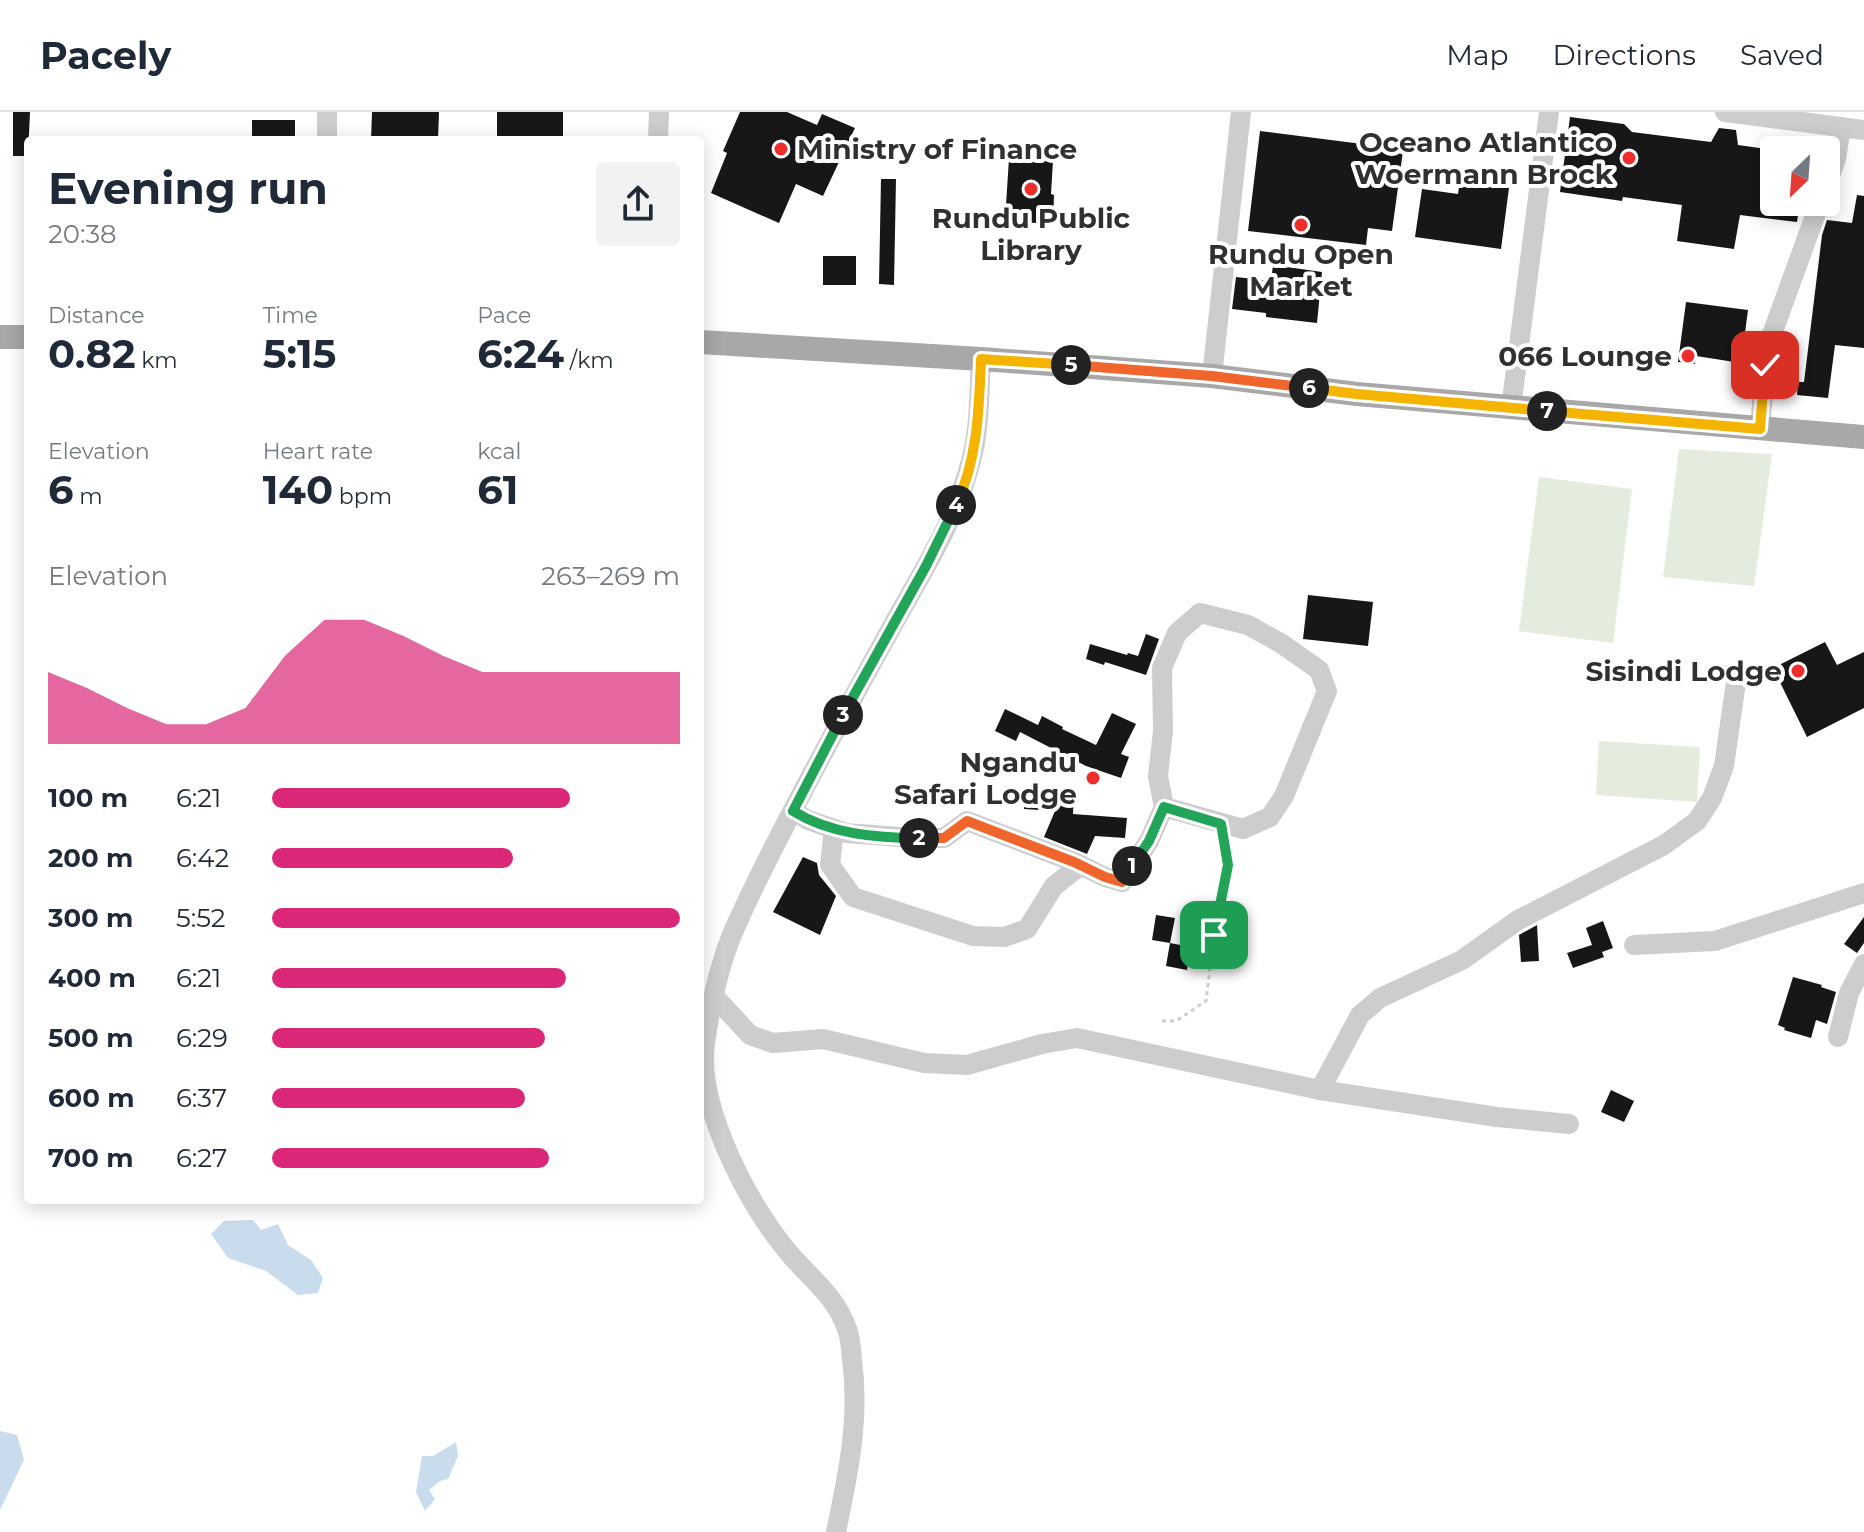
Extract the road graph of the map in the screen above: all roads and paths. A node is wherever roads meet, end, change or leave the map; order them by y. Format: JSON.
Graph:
{"nodes":[{"id":1,"x":327,"y":112,"type":"edge"},
{"id":2,"x":659,"y":112,"type":"edge"},
{"id":3,"x":1241,"y":112,"type":"edge"},
{"id":4,"x":1549,"y":112,"type":"edge"},
{"id":5,"x":1725,"y":112,"type":"edge"},
{"id":6,"x":1841,"y":127,"type":"junction"},
{"id":7,"x":1864,"y":130,"type":"edge"},
{"id":8,"x":327,"y":136,"type":"edge"},
{"id":9,"x":658,"y":136,"type":"edge"},
{"id":10,"x":1840,"y":136,"type":"edge"},
{"id":11,"x":1815,"y":216,"type":"edge"},
{"id":12,"x":0,"y":337,"type":"edge"},
{"id":13,"x":24,"y":337,"type":"edge"},
{"id":14,"x":704,"y":342,"type":"edge"},
{"id":15,"x":981,"y":359,"type":"junction"},
{"id":16,"x":1212,"y":376,"type":"junction"},
{"id":17,"x":1511,"y":408,"type":"junction"},
{"id":18,"x":1760,"y":429,"type":"junction"},
{"id":19,"x":1864,"y":437,"type":"edge"},
{"id":20,"x":1736,"y":682,"type":"dead end"},
{"id":21,"x":1164,"y":807,"type":"junction"},
{"id":22,"x":793,"y":811,"type":"junction"},
{"id":23,"x":1221,"y":824,"type":"junction"},
{"id":24,"x":834,"y":829,"type":"junction"},
{"id":25,"x":1081,"y":865,"type":"junction"},
{"id":26,"x":1864,"y":893,"type":"edge"},
{"id":27,"x":1634,"y":945,"type":"dead end"},
{"id":28,"x":1864,"y":964,"type":"edge"},
{"id":29,"x":714,"y":996,"type":"junction"},
{"id":30,"x":1162,"y":1021,"type":"dead end"},
{"id":31,"x":1838,"y":1037,"type":"dead end"},
{"id":32,"x":1320,"y":1090,"type":"junction"},
{"id":33,"x":1569,"y":1124,"type":"dead end"},
{"id":34,"x":836,"y":1532,"type":"edge"}],
"edges":[{"from":1,"to":8,"type":"street"},
{"from":2,"to":9,"type":"street"},
{"from":3,"to":16,"type":"street"},
{"from":4,"to":17,"type":"street"},
{"from":5,"to":6,"type":"street"},
{"from":6,"to":7,"type":"street"},
{"from":6,"to":10,"type":"street"},
{"from":11,"to":18,"type":"street"},
{"from":12,"to":13,"type":"main road"},
{"from":14,"to":15,"type":"main road"},
{"from":15,"to":16,"type":"main road"},
{"from":15,"to":22,"type":"street"},
{"from":16,"to":17,"type":"main road"},
{"from":17,"to":18,"type":"main road"},
{"from":18,"to":19,"type":"main road"},
{"from":20,"to":32,"type":"street"},
{"from":21,"to":23,"type":"street"},
{"from":21,"to":23,"type":"street"},
{"from":21,"to":25,"type":"street"},
{"from":22,"to":24,"type":"street"},
{"from":22,"to":29,"type":"street"},
{"from":23,"to":30,"type":"path"},
{"from":24,"to":25,"type":"street"},
{"from":24,"to":25,"type":"street"},
{"from":26,"to":27,"type":"street"},
{"from":28,"to":31,"type":"street"},
{"from":29,"to":32,"type":"street"},
{"from":29,"to":34,"type":"street"},
{"from":32,"to":33,"type":"street"}]}
